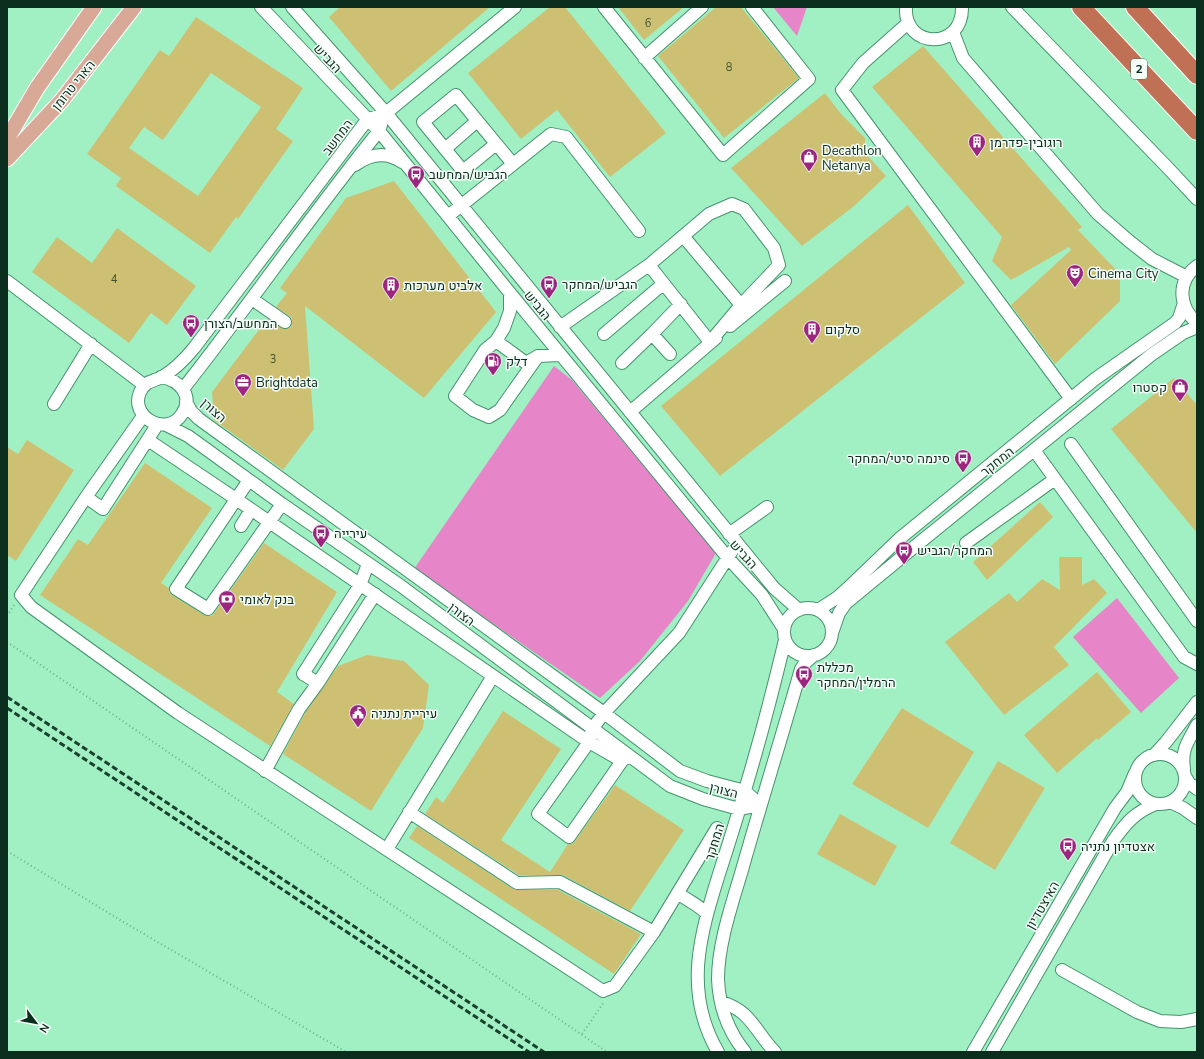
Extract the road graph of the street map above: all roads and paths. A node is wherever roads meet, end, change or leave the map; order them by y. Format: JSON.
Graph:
{"nodes":[{"id":1,"x":94,"y":7,"type":"edge"},
{"id":2,"x":134,"y":7,"type":"edge"},
{"id":3,"x":261,"y":7,"type":"edge"},
{"id":4,"x":292,"y":7,"type":"edge"},
{"id":5,"x":515,"y":7,"type":"edge"},
{"id":6,"x":604,"y":7,"type":"edge"},
{"id":7,"x":702,"y":7,"type":"edge"},
{"id":8,"x":752,"y":7,"type":"edge"},
{"id":9,"x":906,"y":7,"type":"edge"},
{"id":10,"x":962,"y":7,"type":"edge"},
{"id":11,"x":1012,"y":7,"type":"edge"},
{"id":12,"x":1072,"y":7,"type":"edge"},
{"id":13,"x":1081,"y":7,"type":"edge"},
{"id":14,"x":1135,"y":7,"type":"edge"},
{"id":15,"x":908,"y":23,"type":"junction"},
{"id":16,"x":954,"y":32,"type":"junction"},
{"id":17,"x":644,"y":58,"type":"junction"},
{"id":18,"x":1137,"y":67,"type":"junction"},
{"id":19,"x":1197,"y":75,"type":"edge"},
{"id":20,"x":386,"y":113,"type":"junction"},
{"id":21,"x":367,"y":120,"type":"junction"},
{"id":22,"x":477,"y":121,"type":"junction"},
{"id":23,"x":379,"y":131,"type":"junction"},
{"id":24,"x":1197,"y":131,"type":"edge"},
{"id":25,"x":7,"y":139,"type":"edge"},
{"id":26,"x":496,"y":144,"type":"junction"},
{"id":27,"x":445,"y":149,"type":"junction"},
{"id":28,"x":7,"y":159,"type":"edge"},
{"id":29,"x":513,"y":164,"type":"junction"},
{"id":30,"x":407,"y":166,"type":"junction"},
{"id":31,"x":347,"y":170,"type":"junction"},
{"id":32,"x":1197,"y":199,"type":"edge"},
{"id":33,"x":461,"y":206,"type":"junction"},
{"id":34,"x":448,"y":216,"type":"junction"},
{"id":35,"x":639,"y":231,"type":"dead end"},
{"id":36,"x":683,"y":236,"type":"junction"},
{"id":37,"x":649,"y":265,"type":"junction"},
{"id":38,"x":1197,"y":266,"type":"edge"},
{"id":39,"x":1187,"y":277,"type":"junction"},
{"id":40,"x":7,"y":281,"type":"edge"},
{"id":41,"x":785,"y":281,"type":"dead end"},
{"id":42,"x":663,"y":284,"type":"junction"},
{"id":43,"x":510,"y":293,"type":"junction"},
{"id":44,"x":252,"y":299,"type":"junction"},
{"id":45,"x":1184,"y":303,"type":"junction"},
{"id":46,"x":680,"y":304,"type":"junction"},
{"id":47,"x":741,"y":305,"type":"junction"},
{"id":48,"x":286,"y":322,"type":"dead end"},
{"id":49,"x":1197,"y":323,"type":"edge"},
{"id":50,"x":560,"y":327,"type":"junction"},
{"id":51,"x":1197,"y":327,"type":"edge"},
{"id":52,"x":604,"y":334,"type":"dead end"},
{"id":53,"x":652,"y":334,"type":"junction"},
{"id":54,"x":496,"y":341,"type":"junction"},
{"id":55,"x":710,"y":342,"type":"junction"},
{"id":56,"x":91,"y":344,"type":"junction"},
{"id":57,"x":670,"y":354,"type":"dead end"},
{"id":58,"x":560,"y":355,"type":"junction"},
{"id":59,"x":538,"y":356,"type":"junction"},
{"id":60,"x":622,"y":363,"type":"dead end"},
{"id":61,"x":161,"y":377,"type":"junction"},
{"id":62,"x":144,"y":385,"type":"junction"},
{"id":63,"x":182,"y":389,"type":"junction"},
{"id":64,"x":1072,"y":399,"type":"junction"},
{"id":65,"x":186,"y":402,"type":"junction"},
{"id":66,"x":54,"y":404,"type":"dead end"},
{"id":67,"x":630,"y":412,"type":"junction"},
{"id":68,"x":143,"y":416,"type":"junction"},
{"id":69,"x":162,"y":425,"type":"junction"},
{"id":70,"x":148,"y":440,"type":"junction"},
{"id":71,"x":1071,"y":444,"type":"dead end"},
{"id":72,"x":1034,"y":450,"type":"junction"},
{"id":73,"x":1055,"y":479,"type":"junction"},
{"id":74,"x":249,"y":480,"type":"junction"},
{"id":75,"x":86,"y":497,"type":"junction"},
{"id":76,"x":236,"y":499,"type":"junction"},
{"id":77,"x":282,"y":504,"type":"junction"},
{"id":78,"x":767,"y":507,"type":"dead end"},
{"id":79,"x":251,"y":510,"type":"junction"},
{"id":80,"x":269,"y":523,"type":"junction"},
{"id":81,"x":241,"y":526,"type":"dead end"},
{"id":82,"x":729,"y":534,"type":"junction"},
{"id":83,"x":966,"y":543,"type":"dead end"},
{"id":84,"x":738,"y":544,"type":"junction"},
{"id":85,"x":728,"y":558,"type":"junction"},
{"id":86,"x":368,"y":564,"type":"junction"},
{"id":87,"x":409,"y":572,"type":"junction"},
{"id":88,"x":360,"y":585,"type":"junction"},
{"id":89,"x":401,"y":586,"type":"junction"},
{"id":90,"x":375,"y":594,"type":"junction"},
{"id":91,"x":799,"y":610,"type":"junction"},
{"id":92,"x":818,"y":610,"type":"junction"},
{"id":93,"x":1197,"y":621,"type":"edge"},
{"id":94,"x":832,"y":633,"type":"junction"},
{"id":95,"x":785,"y":634,"type":"junction"},
{"id":96,"x":7,"y":642,"type":"edge"},
{"id":97,"x":814,"y":655,"type":"junction"},
{"id":98,"x":1197,"y":664,"type":"edge"},
{"id":99,"x":493,"y":676,"type":"junction"},
{"id":100,"x":318,"y":683,"type":"junction"},
{"id":101,"x":1197,"y":702,"type":"edge"},
{"id":102,"x":604,"y":713,"type":"junction"},
{"id":103,"x":1197,"y":725,"type":"edge"},
{"id":104,"x":592,"y":729,"type":"junction"},
{"id":105,"x":589,"y":742,"type":"junction"},
{"id":106,"x":1154,"y":755,"type":"junction"},
{"id":107,"x":625,"y":758,"type":"junction"},
{"id":108,"x":265,"y":770,"type":"junction"},
{"id":109,"x":1135,"y":773,"type":"junction"},
{"id":110,"x":1185,"y":774,"type":"junction"},
{"id":111,"x":1197,"y":789,"type":"edge"},
{"id":112,"x":745,"y":791,"type":"junction"},
{"id":113,"x":1170,"y":802,"type":"junction"},
{"id":114,"x":1156,"y":804,"type":"junction"},
{"id":115,"x":760,"y":805,"type":"junction"},
{"id":116,"x":739,"y":809,"type":"junction"},
{"id":117,"x":409,"y":812,"type":"junction"},
{"id":118,"x":1197,"y":818,"type":"edge"},
{"id":119,"x":717,"y":828,"type":"dead end"},
{"id":120,"x":387,"y":849,"type":"junction"},
{"id":121,"x":7,"y":851,"type":"edge"},
{"id":122,"x":678,"y":893,"type":"junction"},
{"id":123,"x":706,"y":914,"type":"junction"},
{"id":124,"x":654,"y":932,"type":"junction"},
{"id":125,"x":1062,"y":970,"type":"dead end"},
{"id":126,"x":615,"y":986,"type":"junction"},
{"id":127,"x":721,"y":1002,"type":"junction"},
{"id":128,"x":1197,"y":1019,"type":"edge"},
{"id":129,"x":581,"y":1034,"type":"junction"},
{"id":130,"x":346,"y":1052,"type":"edge"},
{"id":131,"x":607,"y":1052,"type":"edge"},
{"id":132,"x":718,"y":1052,"type":"edge"},
{"id":133,"x":745,"y":1052,"type":"edge"},
{"id":134,"x":775,"y":1052,"type":"edge"},
{"id":135,"x":973,"y":1052,"type":"edge"},
{"id":136,"x":992,"y":1052,"type":"edge"}],
"edges":[{"from":1,"to":25,"type":"main road","name":"הארי טרומן"},
{"from":2,"to":28,"type":"main road","name":"הארי טרומן"},
{"from":3,"to":21,"type":"street","name":"הגביש"},
{"from":4,"to":20,"type":"street","name":"הגביש"},
{"from":5,"to":20,"type":"street"},
{"from":6,"to":17,"type":"street"},
{"from":7,"to":17,"type":"street"},
{"from":8,"to":17,"type":"street"},
{"from":9,"to":15,"type":"street"},
{"from":10,"to":16,"type":"street"},
{"from":11,"to":32,"type":"street"},
{"from":12,"to":18,"type":"highway"},
{"from":13,"to":18,"type":"highway","number":"2"},
{"from":14,"to":19,"type":"highway"},
{"from":15,"to":16,"type":"street"},
{"from":15,"to":64,"type":"street"},
{"from":16,"to":39,"type":"street"},
{"from":18,"to":24,"type":"highway","number":"2"},
{"from":20,"to":21,"type":"street","name":"המחשב"},
{"from":20,"to":23,"type":"street"},
{"from":20,"to":33,"type":"street","name":"הגביש"},
{"from":21,"to":23,"type":"street","name":"הגביש"},
{"from":21,"to":61,"type":"street","name":"המחשב"},
{"from":22,"to":26,"type":"street"},
{"from":22,"to":27,"type":"street"},
{"from":22,"to":27,"type":"street"},
{"from":23,"to":30,"type":"street","name":"הגביש"},
{"from":23,"to":31,"type":"street"},
{"from":26,"to":27,"type":"street"},
{"from":26,"to":29,"type":"street"},
{"from":29,"to":33,"type":"street"},
{"from":29,"to":35,"type":"street"},
{"from":30,"to":31,"type":"street"},
{"from":30,"to":34,"type":"street","name":"הגביש"},
{"from":31,"to":44,"type":"street"},
{"from":33,"to":34,"type":"street"},
{"from":33,"to":50,"type":"street","name":"הגביש"},
{"from":34,"to":43,"type":"street","name":"הגביש"},
{"from":36,"to":37,"type":"street"},
{"from":36,"to":47,"type":"street"},
{"from":36,"to":47,"type":"street"},
{"from":37,"to":42,"type":"street"},
{"from":37,"to":50,"type":"street"},
{"from":38,"to":39,"type":"street"},
{"from":39,"to":45,"type":"street"},
{"from":40,"to":56,"type":"street"},
{"from":41,"to":55,"type":"street"},
{"from":42,"to":46,"type":"street"},
{"from":42,"to":52,"type":"street"},
{"from":43,"to":54,"type":"street"},
{"from":43,"to":58,"type":"street","name":"הגביש"},
{"from":44,"to":48,"type":"street"},
{"from":44,"to":63,"type":"street"},
{"from":45,"to":49,"type":"street"},
{"from":45,"to":64,"type":"street","name":"המחקר"},
{"from":46,"to":53,"type":"street"},
{"from":46,"to":55,"type":"street"},
{"from":47,"to":55,"type":"street"},
{"from":50,"to":67,"type":"street","name":"הגביש"},
{"from":51,"to":72,"type":"street","name":"המחקר"},
{"from":53,"to":57,"type":"street"},
{"from":53,"to":60,"type":"street"},
{"from":54,"to":59,"type":"street"},
{"from":54,"to":59,"type":"street"},
{"from":55,"to":67,"type":"street"},
{"from":56,"to":62,"type":"street"},
{"from":56,"to":66,"type":"street"},
{"from":58,"to":59,"type":"street"},
{"from":58,"to":85,"type":"street","name":"הגביש"},
{"from":61,"to":62,"type":"street"},
{"from":61,"to":63,"type":"street"},
{"from":62,"to":68,"type":"street"},
{"from":63,"to":65,"type":"street"},
{"from":64,"to":92,"type":"street","name":"המחקר"},
{"from":65,"to":69,"type":"street"},
{"from":65,"to":87,"type":"street","name":"הצורן"},
{"from":67,"to":82,"type":"street","name":"הגביש"},
{"from":68,"to":69,"type":"street"},
{"from":68,"to":75,"type":"street"},
{"from":69,"to":70,"type":"street"},
{"from":69,"to":74,"type":"street","name":"הצורן"},
{"from":70,"to":75,"type":"street"},
{"from":70,"to":76,"type":"street"},
{"from":71,"to":93,"type":"street"},
{"from":72,"to":73,"type":"street"},
{"from":72,"to":94,"type":"street","name":"המחקר"},
{"from":73,"to":83,"type":"street"},
{"from":73,"to":98,"type":"street"},
{"from":74,"to":76,"type":"street"},
{"from":74,"to":77,"type":"street","name":"הצורן"},
{"from":75,"to":108,"type":"street"},
{"from":76,"to":79,"type":"street"},
{"from":76,"to":80,"type":"street"},
{"from":77,"to":80,"type":"street"},
{"from":77,"to":86,"type":"street","name":"הצורן"},
{"from":78,"to":82,"type":"street"},
{"from":79,"to":80,"type":"street"},
{"from":79,"to":81,"type":"street"},
{"from":80,"to":88,"type":"street"},
{"from":82,"to":84,"type":"street","name":"הגביש"},
{"from":84,"to":85,"type":"street"},
{"from":84,"to":91,"type":"street","name":"הגביש"},
{"from":85,"to":95,"type":"street","name":"הגביש"},
{"from":85,"to":102,"type":"street"},
{"from":86,"to":88,"type":"street"},
{"from":86,"to":89,"type":"street","name":"הצורן"},
{"from":87,"to":89,"type":"street"},
{"from":87,"to":102,"type":"street","name":"הצורן"},
{"from":88,"to":90,"type":"street"},
{"from":88,"to":100,"type":"street"},
{"from":89,"to":104,"type":"street","name":"הצורן"},
{"from":90,"to":99,"type":"street"},
{"from":90,"to":100,"type":"street"},
{"from":91,"to":92,"type":"street"},
{"from":91,"to":95,"type":"street"},
{"from":92,"to":94,"type":"street"},
{"from":94,"to":97,"type":"street"},
{"from":95,"to":97,"type":"street"},
{"from":95,"to":112,"type":"street","name":"המחקר"},
{"from":96,"to":129,"type":"path"},
{"from":97,"to":115,"type":"street"},
{"from":99,"to":105,"type":"street"},
{"from":99,"to":117,"type":"street"},
{"from":100,"to":108,"type":"street"},
{"from":101,"to":106,"type":"street"},
{"from":102,"to":104,"type":"street"},
{"from":102,"to":112,"type":"street","name":"הצורן"},
{"from":103,"to":110,"type":"street"},
{"from":104,"to":105,"type":"street"},
{"from":104,"to":107,"type":"street","name":"הצורן"},
{"from":105,"to":107,"type":"street"},
{"from":105,"to":107,"type":"street"},
{"from":106,"to":109,"type":"street"},
{"from":106,"to":110,"type":"street"},
{"from":107,"to":116,"type":"street","name":"הצורן"},
{"from":108,"to":120,"type":"street"},
{"from":109,"to":114,"type":"street"},
{"from":109,"to":135,"type":"street","name":"האיצטדיון"},
{"from":110,"to":111,"type":"street"},
{"from":110,"to":113,"type":"street"},
{"from":112,"to":115,"type":"street","name":"הצורן"},
{"from":112,"to":116,"type":"street","name":"המחקר"},
{"from":113,"to":114,"type":"street"},
{"from":113,"to":118,"type":"street"},
{"from":114,"to":136,"type":"street"},
{"from":115,"to":116,"type":"street","name":"הצורן"},
{"from":115,"to":127,"type":"street"},
{"from":116,"to":123,"type":"street","name":"המחקר"},
{"from":117,"to":120,"type":"street"},
{"from":117,"to":124,"type":"street"},
{"from":119,"to":122,"type":"street"},
{"from":120,"to":126,"type":"street"},
{"from":121,"to":130,"type":"path"},
{"from":122,"to":123,"type":"street"},
{"from":122,"to":124,"type":"street"},
{"from":123,"to":132,"type":"street","name":"המחקר"},
{"from":124,"to":126,"type":"street"},
{"from":125,"to":128,"type":"street"},
{"from":126,"to":129,"type":"path"},
{"from":127,"to":133,"type":"street"},
{"from":127,"to":134,"type":"street"},
{"from":129,"to":131,"type":"path"}]}
